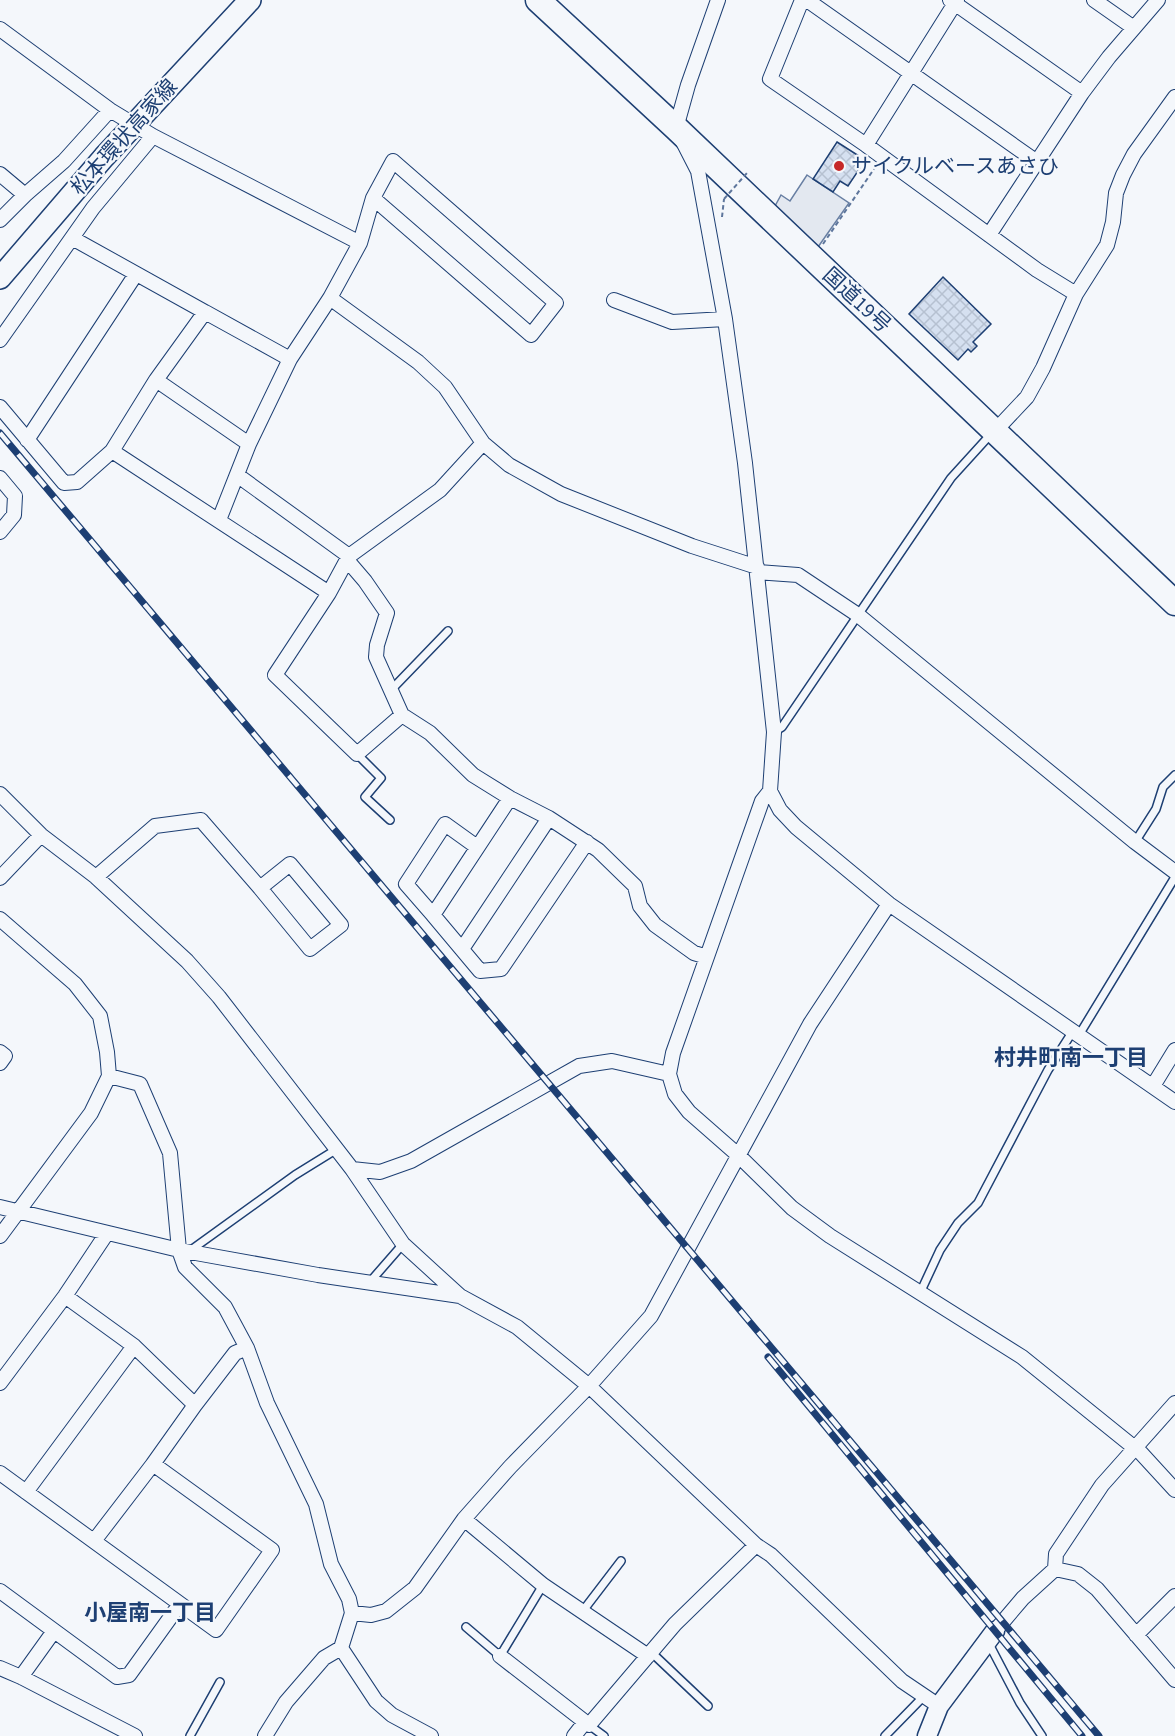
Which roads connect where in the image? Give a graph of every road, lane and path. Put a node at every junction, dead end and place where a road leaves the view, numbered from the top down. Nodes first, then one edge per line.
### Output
1 (250, 0) edge
2 (538, 0) edge
3 (718, 0) edge
4 (802, 0) edge
5 (807, 0) edge
6 (1094, 0) edge
7 (1158, 0) edge
8 (954, 1) edge
9 (1134, 28) junction
10 (0, 29) edge
11 (912, 73) junction
12 (1082, 93) junction
13 (1175, 97) edge
14 (110, 110) junction
15 (133, 125) junction
16 (676, 128) junction
17 (153, 136) junction
18 (866, 145) junction
19 (883, 157) junction
20 (1037, 162) junction
21 (747, 173) dead end
22 (0, 174) edge
23 (25, 195) junction
24 (373, 198) junction
25 (0, 220) edge
26 (721, 223) dead end
27 (989, 235) junction
28 (72, 238) junction
29 (360, 243) junction
30 (819, 250) dead end
31 (136, 274) junction
32 (0, 278) edge
33 (1076, 294) junction
34 (330, 298) junction
35 (614, 300) dead end
36 (204, 312) junction
37 (725, 319) junction
38 (0, 340) edge
39 (290, 359) junction
40 (156, 380) junction
41 (0, 407) edge
42 (995, 431) junction
43 (27, 440) junction
44 (483, 443) junction
45 (249, 444) junction
46 (112, 451) junction
47 (237, 475) junction
48 (0, 478) edge
49 (219, 519) junction
50 (0, 532) edge
51 (348, 558) junction
52 (757, 570) junction
53 (329, 593) junction
54 (1175, 603) edge
55 (858, 615) junction
56 (448, 631) dead end
57 (392, 689) junction
58 (402, 715) junction
59 (774, 732) junction
60 (357, 754) junction
61 (1175, 775) edge
62 (770, 791) junction
63 (0, 794) edge
64 (510, 798) junction
65 (549, 818) junction
66 (390, 820) dead end
67 (41, 835) junction
68 (588, 842) junction
69 (1135, 842) junction
70 (477, 848) junction
71 (1175, 872) edge
72 (96, 877) junction
73 (1175, 877) edge
74 (0, 878) edge
75 (260, 888) junction
76 (889, 904) junction
77 (433, 915) junction
78 (0, 919) edge
79 (462, 949) junction
80 (706, 957) junction
81 (1076, 1033) junction
82 (1175, 1050) edge
83 (0, 1052) edge
84 (0, 1063) edge
85 (669, 1074) junction
86 (109, 1076) junction
87 (1153, 1086) junction
88 (1175, 1102) edge
89 (337, 1149) junction
90 (738, 1155) junction
91 (352, 1168) junction
92 (0, 1207) edge
93 (19, 1211) junction
94 (107, 1233) junction
95 (0, 1236) edge
96 (403, 1244) junction
97 (184, 1251) junction
98 (369, 1283) junction
99 (920, 1293) junction
100 (65, 1296) junction
101 (460, 1296) junction
102 (135, 1346) junction
103 (247, 1348) junction
104 (0, 1383) edge
105 (589, 1386) junction
106 (1175, 1403) edge
107 (195, 1405) junction
108 (1134, 1447) junction
109 (153, 1464) junction
110 (0, 1473) edge
111 (1175, 1490) edge
112 (26, 1492) junction
113 (464, 1519) junction
114 (94, 1541) junction
115 (756, 1545) junction
116 (621, 1562) dead end
117 (1055, 1569) junction
118 (543, 1585) junction
119 (0, 1591) edge
120 (1175, 1596) edge
121 (180, 1604) junction
122 (582, 1612) junction
123 (352, 1613) junction
124 (466, 1627) dead end
125 (54, 1631) junction
126 (1137, 1635) junction
127 (991, 1636) junction
128 (340, 1648) junction
129 (649, 1654) junction
130 (501, 1656) junction
131 (0, 1668) edge
132 (21, 1677) junction
133 (1175, 1680) edge
134 (220, 1682) dead end
135 (931, 1701) junction
136 (708, 1706) dead end
137 (587, 1724) junction
138 (135, 1736) edge
139 (190, 1736) edge
140 (266, 1736) edge
141 (431, 1736) edge
142 (574, 1736) edge
143 (604, 1736) edge
144 (885, 1736) edge
145 (927, 1736) edge
146 (1042, 1736) edge

1 - 15 main road, 松本環状高家線
2 - 16 highway, 国道19号
3 - 16 street
4 - 18 street
5 - 11 street
6 - 9 street
7 - 9 street
8 - 11 street
8 - 12 street
9 - 12 street
10 - 14 street
11 - 18 street
11 - 20 street
12 - 20 street
13 - 33 street
14 - 15 street
14 - 23 street
15 - 17 street
15 - 32 main road, 松本環状高家線
16 - 37 street
16 - 42 highway, 国道19号
17 - 28 street
17 - 29 street
18 - 19 street
19 - 27 street
19 - 30 path
20 - 27 street
21 - 26 path, bridge
22 - 23 street
23 - 25 street
24 - 24 street
24 - 29 street
27 - 33 street
28 - 31 street
28 - 38 street
29 - 34 street
31 - 36 street
31 - 43 street
33 - 42 street
34 - 39 street
34 - 44 street
35 - 37 street
36 - 39 street
36 - 40 street
37 - 52 street
39 - 45 street
40 - 45 street
40 - 46 street
41 - 43 street
42 - 54 highway, 国道19号
42 - 55 lane
43 - 46 street
44 - 51 street
44 - 52 street
45 - 47 street
46 - 49 street
47 - 49 street
47 - 51 street
48 - 50 street
49 - 53 street
51 - 53 street
51 - 57 street
52 - 55 street
52 - 59 street
53 - 60 street
55 - 59 lane
55 - 69 street
56 - 57 lane
57 - 58 street
58 - 60 street
58 - 64 street
59 - 62 street
60 - 66 lane
61 - 69 lane
62 - 76 street
62 - 80 street
63 - 67 street
64 - 65 street
64 - 70 street
65 - 68 street
65 - 79 street
67 - 72 street
67 - 74 street
68 - 79 street
68 - 80 street
69 - 71 street
70 - 77 street
70 - 77 street
72 - 75 street
72 - 89 street
73 - 81 lane
75 - 75 street
76 - 81 street
76 - 90 street
77 - 79 street
78 - 86 street
80 - 85 street
81 - 87 street
81 - 99 lane
82 - 87 street
83 - 84 street
85 - 90 street
85 - 91 street
86 - 93 street
86 - 97 street
87 - 88 street
89 - 91 street
89 - 97 lane
90 - 99 street
90 - 105 street
91 - 96 street
92 - 93 street
93 - 94 street
93 - 95 street
94 - 97 street
94 - 100 street
96 - 98 lane
96 - 101 street
97 - 98 street
97 - 103 street
98 - 101 street
99 - 108 street
100 - 102 street
100 - 104 street
101 - 105 street
102 - 107 street
102 - 112 street
103 - 107 street
103 - 123 street
105 - 113 street
105 - 115 street
106 - 108 street
107 - 109 street
108 - 111 street
108 - 117 street
109 - 114 street
109 - 121 street
110 - 112 street
112 - 114 street
113 - 118 street
113 - 123 street
114 - 121 street
115 - 129 street
115 - 135 street
116 - 122 lane
117 - 126 street
117 - 127 street
118 - 122 street
118 - 130 lane
119 - 125 street
120 - 126 street
121 - 125 street
122 - 129 street
123 - 128 street
124 - 130 lane
125 - 132 street
126 - 133 street
127 - 135 street
127 - 146 lane
128 - 140 street
128 - 141 street
129 - 136 lane
129 - 137 street
130 - 137 street
131 - 132 street
132 - 138 street
134 - 139 lane
135 - 144 lane
135 - 145 street
137 - 142 street
137 - 143 lane

